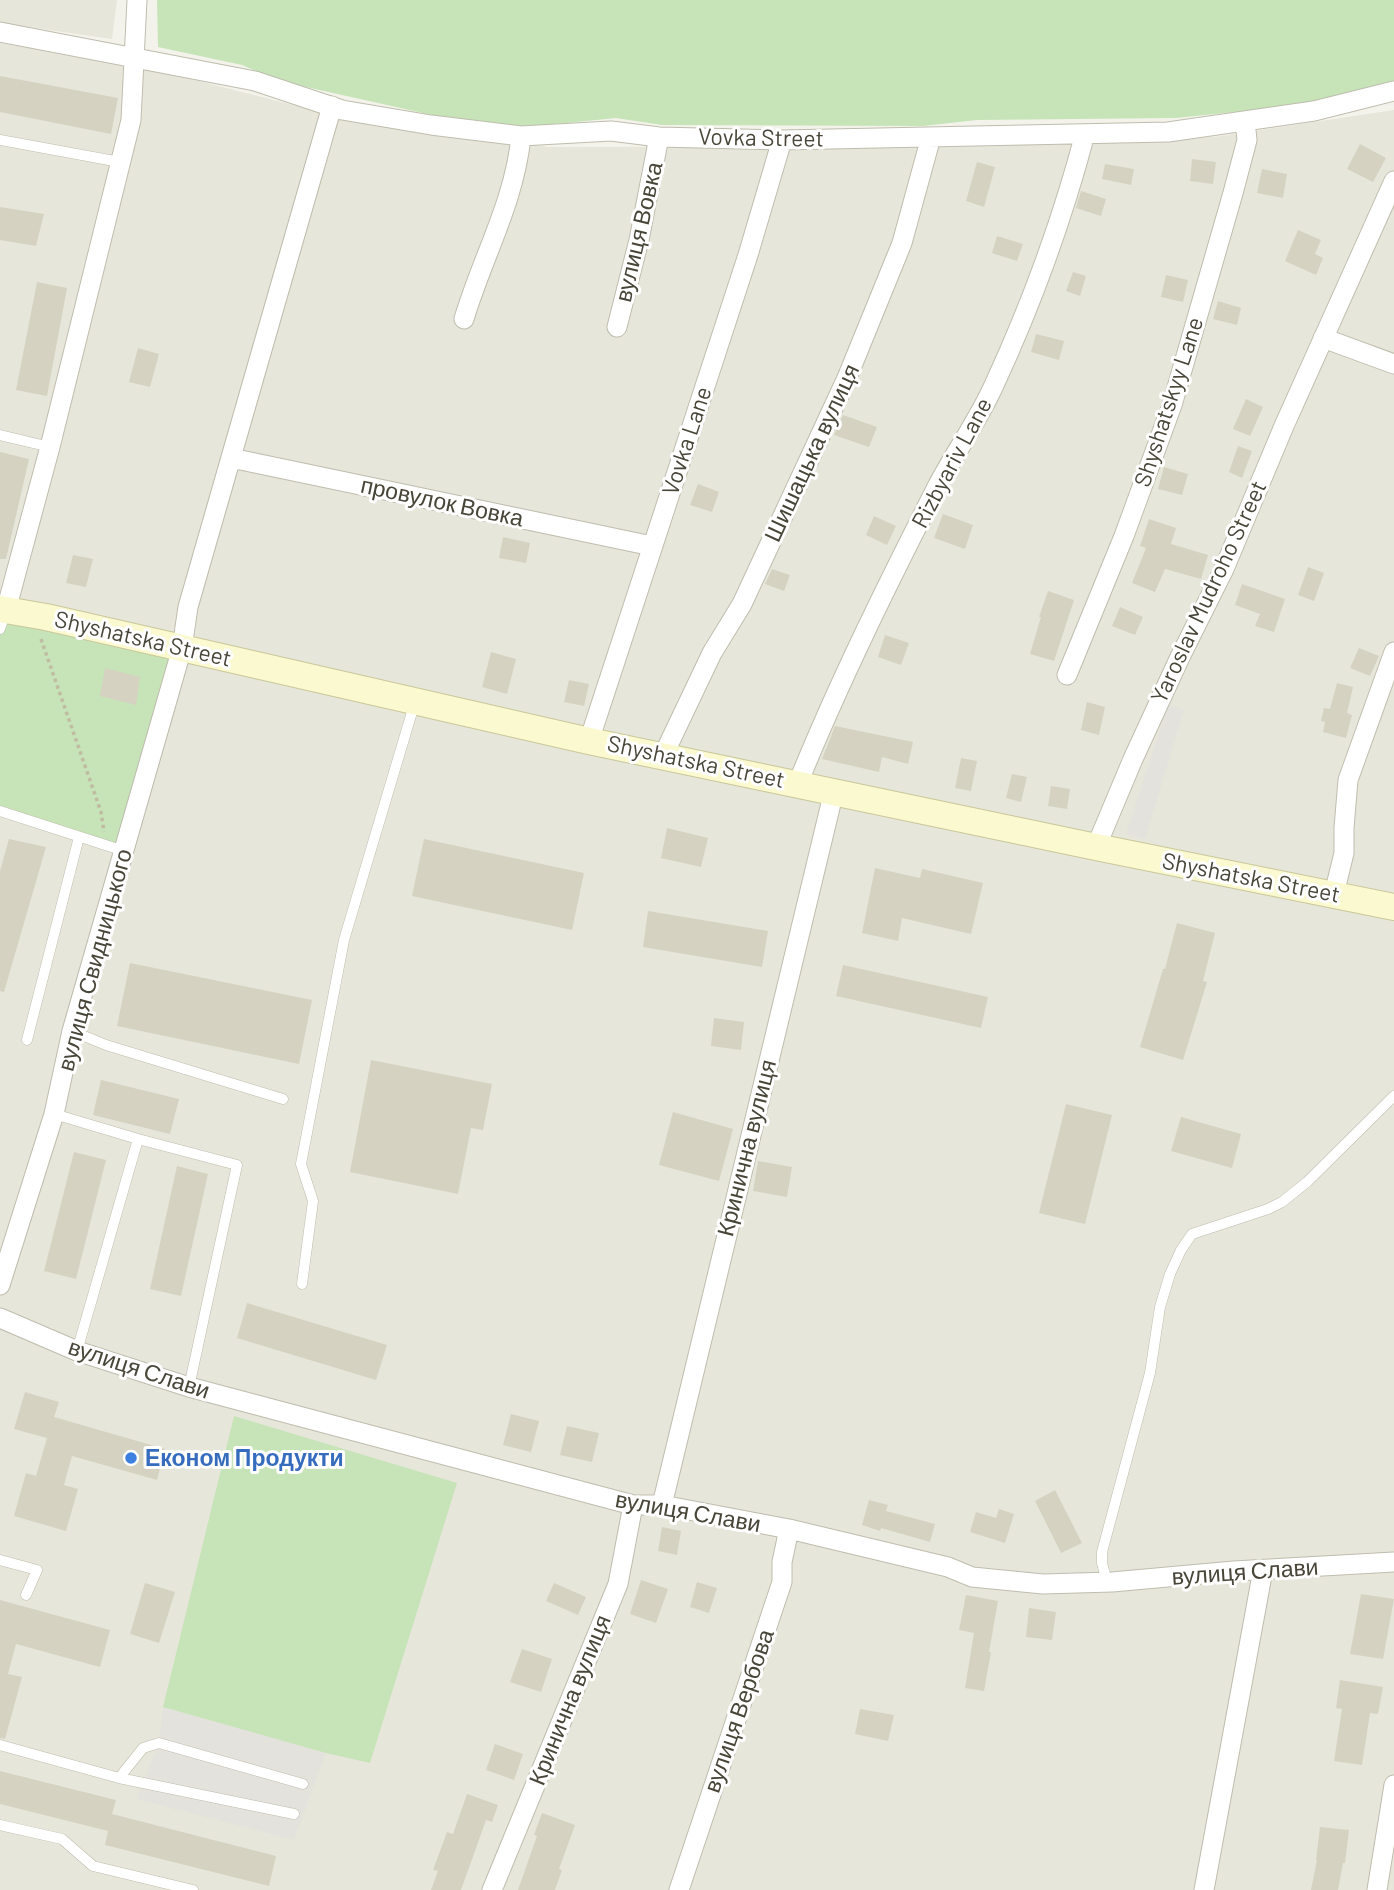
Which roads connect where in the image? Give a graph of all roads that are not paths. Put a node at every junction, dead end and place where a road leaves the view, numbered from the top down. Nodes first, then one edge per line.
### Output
1 (137, 0) edge
2 (0, 32) edge
3 (134, 57) junction
4 (1394, 91) edge
5 (332, 106) junction
6 (1245, 121) junction
7 (1085, 134) junction
8 (521, 136) junction
9 (659, 137) junction
10 (930, 137) junction
11 (0, 140) edge
12 (782, 140) junction
13 (120, 162) junction
14 (1394, 181) edge
15 (464, 320) dead end
16 (617, 327) dead end
17 (1324, 338) junction
18 (1394, 364) edge
19 (0, 435) edge
20 (50, 447) junction
21 (231, 458) junction
22 (652, 546) junction
23 (2, 616) edge
24 (184, 641) junction
25 (1394, 652) edge
26 (1068, 676) dead end
27 (415, 702) junction
28 (589, 741) junction
29 (663, 756) junction
30 (798, 783) junction
31 (834, 791) junction
32 (0, 811) edge
33 (79, 837) junction
34 (1096, 847) junction
35 (124, 851) junction
36 (1334, 894) junction
37 (1394, 907) edge
38 (72, 1031) junction
39 (27, 1040) dead end
40 (1394, 1096) edge
41 (283, 1099) dead end
42 (54, 1114) junction
43 (138, 1139) junction
44 (302, 1284) dead end
45 (0, 1285) edge
46 (0, 1318) edge
47 (77, 1351) junction
48 (189, 1387) junction
49 (633, 1505) junction
50 (662, 1505) junction
51 (789, 1529) junction
52 (0, 1560) edge
53 (1394, 1562) edge
54 (1263, 1570) junction
55 (1107, 1582) junction
56 (26, 1595) dead end
57 (0, 1745) edge
58 (119, 1778) junction
59 (303, 1784) dead end
60 (1394, 1785) edge
61 (293, 1814) dead end
62 (0, 1825) edge
63 (193, 1890) edge
64 (492, 1890) edge
65 (678, 1890) edge
66 (1204, 1890) edge
67 (1377, 1890) edge

1 - 3 street
2 - 3 street
3 - 5 street, Vovka Street
3 - 13 street
4 - 6 street, Vovka Street
5 - 8 street, Vovka Street
5 - 21 street, вулиця Свидницького
6 - 7 street, Vovka Street
6 - 26 street, Shyshatskyy Lane
7 - 10 street, Vovka Street
7 - 30 street, Rizbyariv Lane
8 - 9 street, Vovka Street
8 - 15 street
9 - 12 street, Vovka Street
9 - 16 street, вулиця Вовка
10 - 12 street, Vovka Street
10 - 29 street, Шишацька вулиця
11 - 13 lane
12 - 22 street, Vovka Lane
13 - 20 street
14 - 17 street, Yaroslav Mudroho Street
17 - 18 street
17 - 34 street, Yaroslav Mudroho Street
19 - 20 lane
20 - 23 street
21 - 22 street, провулок Вовка
21 - 24 street, вулиця Свидницького
22 - 28 street, Vovka Lane
23 - 24 street, Shyshatska Street
24 - 27 street, Shyshatska Street
24 - 35 street, вулиця Свидницького
25 - 36 street
27 - 28 street, Shyshatska Street
27 - 44 lane
28 - 29 street, Shyshatska Street
29 - 30 street, Shyshatska Street
30 - 31 street, Shyshatska Street
31 - 34 street, Shyshatska Street
31 - 50 street, Кринична вулиця
32 - 33 lane
33 - 35 lane
33 - 39 lane
34 - 36 street, Shyshatska Street
35 - 38 street, вулиця Свидницького
36 - 37 street, Shyshatska Street
38 - 41 lane
38 - 42 street, вулиця Свидницького
40 - 55 lane
42 - 43 lane
42 - 45 street, вулиця Свидницького
43 - 47 lane
43 - 48 lane
46 - 47 street, вулиця Слави
47 - 48 street, вулиця Слави
48 - 49 street, вулиця Слави
49 - 50 street, вулиця Слави
49 - 64 street, Кринична вулиця
50 - 51 street, вулиця Слави
51 - 55 street, вулиця Слави
51 - 65 street, вулиця Вербова
52 - 56 lane
53 - 54 street, вулиця Слави
54 - 55 street, вулиця Слави
54 - 66 street
57 - 58 lane
58 - 59 lane
58 - 61 lane
60 - 67 street
62 - 63 lane

